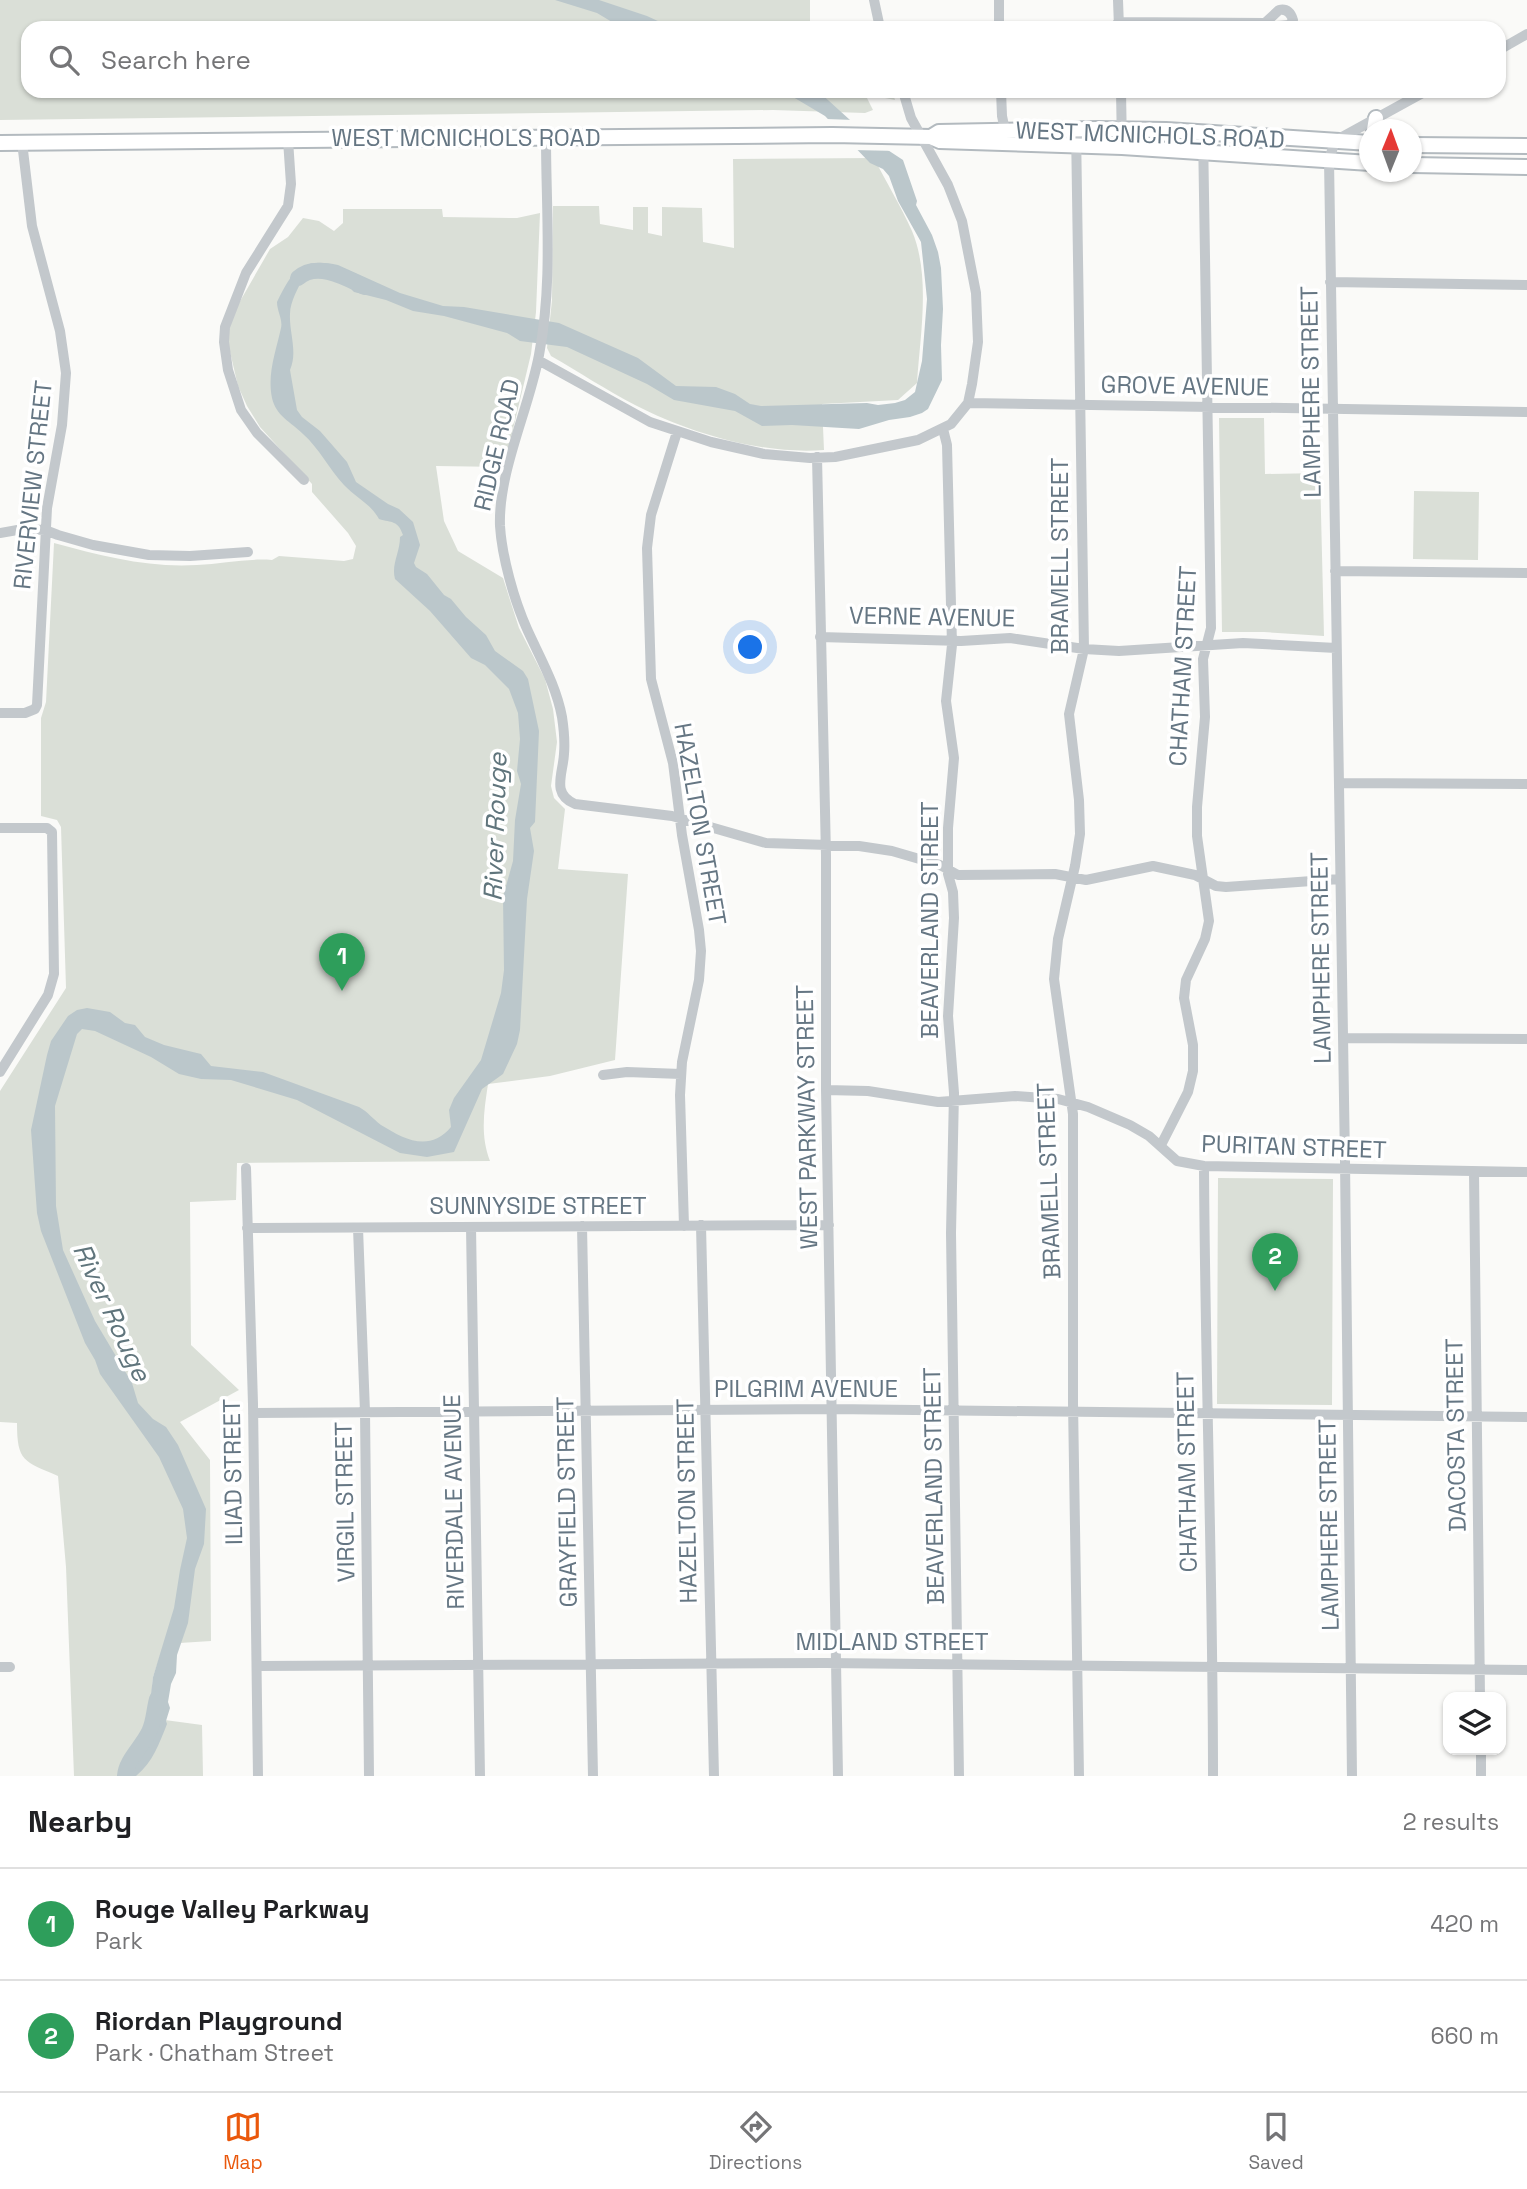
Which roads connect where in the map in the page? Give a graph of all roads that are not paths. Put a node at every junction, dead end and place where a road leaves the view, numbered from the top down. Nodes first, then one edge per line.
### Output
1 (874, 0) edge
2 (999, 0) edge
3 (1118, 0) edge
4 (878, 21) edge
5 (999, 21) edge
6 (1118, 21) edge
7 (1527, 34) edge
8 (1506, 46) edge
9 (905, 98) edge
10 (1001, 98) edge
11 (1121, 98) edge
12 (1415, 98) edge
13 (1383, 119) edge
14 (1076, 129) junction
15 (1122, 129) junction
16 (1359, 131) edge
17 (1203, 133) junction
18 (1006, 136) junction
19 (921, 137) junction
20 (546, 138) junction
21 (288, 140) junction
22 (1335, 141) junction
23 (0, 142) edge
24 (22, 142) junction
25 (1359, 143) edge
26 (1422, 145) edge
27 (1076, 146) junction
28 (1527, 146) edge
29 (1122, 147) junction
30 (1203, 151) junction
31 (1329, 160) junction
32 (1359, 162) edge
33 (1422, 165) edge
34 (1527, 167) edge
35 (1330, 282) junction
36 (1527, 285) edge
37 (539, 356) junction
38 (968, 403) junction
39 (1081, 405) junction
40 (1206, 407) junction
41 (1332, 409) junction
42 (1527, 412) edge
43 (943, 429) junction
44 (677, 432) junction
45 (817, 457) junction
46 (304, 480) dead end
47 (45, 530) junction
48 (0, 533) edge
49 (248, 552) dead end
50 (1335, 571) junction
51 (1527, 573) edge
52 (820, 637) junction
53 (951, 640) junction
54 (1208, 645) junction
55 (1336, 648) junction
56 (1084, 649) junction
57 (0, 713) edge
58 (1339, 783) junction
59 (1527, 784) edge
60 (680, 818) junction
61 (0, 828) edge
62 (826, 845) junction
63 (948, 870) junction
64 (1073, 877) junction
65 (1340, 879) junction
66 (1204, 880) junction
67 (1343, 1038) junction
68 (1527, 1040) edge
69 (0, 1072) edge
70 (681, 1074) junction
71 (603, 1075) dead end
72 (826, 1090) junction
73 (953, 1102) junction
74 (1072, 1102) junction
75 (1161, 1145) junction
76 (1204, 1167) junction
77 (246, 1168) dead end
78 (1345, 1170) junction
79 (1474, 1172) junction
80 (1527, 1172) edge
81 (829, 1225) junction
82 (582, 1226) junction
83 (684, 1226) junction
84 (701, 1226) junction
85 (471, 1227) junction
86 (247, 1228) junction
87 (358, 1228) junction
88 (832, 1409) junction
89 (954, 1409) junction
90 (587, 1410) junction
91 (705, 1410) junction
92 (473, 1411) junction
93 (1074, 1411) junction
94 (365, 1412) junction
95 (253, 1413) junction
96 (1206, 1413) junction
97 (1348, 1415) junction
98 (1478, 1416) junction
99 (1527, 1417) edge
100 (711, 1663) junction
101 (837, 1663) junction
102 (477, 1664) junction
103 (592, 1664) junction
104 (958, 1664) junction
105 (368, 1665) junction
106 (1077, 1665) junction
107 (258, 1666) junction
108 (1213, 1667) junction
109 (1352, 1668) junction
110 (1480, 1670) junction
111 (1527, 1670) edge
112 (1480, 1692) edge
113 (1481, 1755) edge
114 (258, 1776) edge
115 (369, 1776) edge
116 (480, 1776) edge
117 (593, 1776) edge
118 (714, 1776) edge
119 (838, 1776) edge
120 (959, 1776) edge
121 (1079, 1776) edge
122 (1213, 1776) edge
123 (1352, 1776) edge
124 (1481, 1776) edge

1 - 4 street
2 - 5 street
3 - 6 street
7 - 8 street
9 - 19 street
10 - 18 street
11 - 15 street
12 - 13 street
14 - 15 main road, WEST MCNICHOLS ROAD
14 - 18 main road, WEST MCNICHOLS ROAD
14 - 27 street, BRAMELL STREET
15 - 17 main road, WEST MCNICHOLS ROAD
15 - 29 street
16 - 22 street
17 - 22 main road, WEST MCNICHOLS ROAD
17 - 30 street, CHATHAM STREET
18 - 19 main road, WEST MCNICHOLS ROAD
18 - 27 main road, WEST MCNICHOLS ROAD
19 - 20 main road, WEST MCNICHOLS ROAD
19 - 38 street
20 - 21 main road, WEST MCNICHOLS ROAD
20 - 37 street, RIDGE ROAD
21 - 24 main road, WEST MCNICHOLS ROAD
21 - 46 street
22 - 25 main road, WEST MCNICHOLS ROAD
22 - 31 street, LAMPHERE STREET
23 - 24 main road, WEST MCNICHOLS ROAD
24 - 47 street, RIVERVIEW STREET
26 - 28 main road
27 - 29 main road, WEST MCNICHOLS ROAD
27 - 39 street, BRAMELL STREET
29 - 30 main road, WEST MCNICHOLS ROAD
30 - 31 main road, WEST MCNICHOLS ROAD
30 - 40 street, CHATHAM STREET
31 - 32 main road, WEST MCNICHOLS ROAD
31 - 35 street, LAMPHERE STREET
33 - 34 main road
35 - 36 street
35 - 41 street, LAMPHERE STREET
37 - 44 street
37 - 60 street, RIDGE ROAD
38 - 39 street, GROVE AVENUE
38 - 43 street
39 - 40 street, GROVE AVENUE
39 - 56 street, BRAMELL STREET
40 - 41 street, GROVE AVENUE
40 - 54 street, CHATHAM STREET
41 - 42 street, GROVE AVENUE
41 - 50 street, LAMPHERE STREET
43 - 45 street
43 - 53 street, BEAVERLAND STREET
44 - 45 street
44 - 60 street, HAZELTON STREET
45 - 52 street, WEST PARKWAY STREET
47 - 48 street
47 - 49 street
47 - 57 street, RIVERVIEW STREET
50 - 51 street
50 - 55 street, LAMPHERE STREET
52 - 53 street, VERNE AVENUE
52 - 62 street, WEST PARKWAY STREET
53 - 56 street, VERNE AVENUE
53 - 63 street, BEAVERLAND STREET
54 - 55 street, VERNE AVENUE
54 - 56 street, VERNE AVENUE
54 - 66 street, CHATHAM STREET
55 - 58 street, LAMPHERE STREET
56 - 64 street, BRAMELL STREET
58 - 59 street
58 - 65 street, LAMPHERE STREET
60 - 62 street
60 - 70 street, HAZELTON STREET
61 - 69 street
62 - 63 street
62 - 72 street, WEST PARKWAY STREET
63 - 64 street
63 - 73 street, BEAVERLAND STREET
64 - 66 street
64 - 74 street, BRAMELL STREET
65 - 66 street
65 - 67 street, LAMPHERE STREET
66 - 75 street, CHATHAM STREET
67 - 68 street
67 - 78 street, LAMPHERE STREET
70 - 71 street
70 - 83 street, HAZELTON STREET
72 - 73 street, PURITAN STREET
72 - 81 street, WEST PARKWAY STREET
73 - 74 street, PURITAN STREET
73 - 89 street, BEAVERLAND STREET
74 - 75 street, PURITAN STREET
74 - 93 street, BRAMELL STREET
75 - 76 street, PURITAN STREET
76 - 78 street, PURITAN STREET
76 - 96 street, CHATHAM STREET
77 - 86 street, ILIAD STREET
78 - 79 street, PURITAN STREET
78 - 97 street, LAMPHERE STREET
79 - 80 street, PURITAN STREET
79 - 98 street, DACOSTA STREET
81 - 84 street, SUNNYSIDE STREET
81 - 88 street, WEST PARKWAY STREET
82 - 83 street, SUNNYSIDE STREET
82 - 85 street, SUNNYSIDE STREET
82 - 90 street, GRAYFIELD STREET
83 - 84 street, SUNNYSIDE STREET
84 - 91 street, HAZELTON STREET
85 - 87 street, SUNNYSIDE STREET
85 - 92 street, RIVERDALE AVENUE
86 - 87 street, SUNNYSIDE STREET
86 - 95 street, ILIAD STREET
87 - 94 street, VIRGIL STREET
88 - 89 street, PILGRIM AVENUE
88 - 91 street, PILGRIM AVENUE
88 - 101 street, WEST PARKWAY STREET
89 - 93 street, PILGRIM AVENUE
89 - 104 street, BEAVERLAND STREET
90 - 91 street, PILGRIM AVENUE
90 - 92 street, PILGRIM AVENUE
90 - 103 street, GRAYFIELD STREET
91 - 100 street, HAZELTON STREET
92 - 94 street, PILGRIM AVENUE
92 - 102 street, RIVERDALE AVENUE
93 - 96 street, PILGRIM AVENUE
93 - 106 street, BRAMELL STREET
94 - 95 street, PILGRIM AVENUE
94 - 105 street, VIRGIL STREET
95 - 107 street, ILIAD STREET
96 - 97 street, PILGRIM AVENUE
96 - 108 street, CHATHAM STREET
97 - 98 street, PILGRIM AVENUE
97 - 109 street, LAMPHERE STREET
98 - 99 street, PILGRIM AVENUE
98 - 110 street, DACOSTA STREET
100 - 101 street, MIDLAND STREET
100 - 103 street, MIDLAND STREET
100 - 118 street, HAZELTON STREET
101 - 104 street, MIDLAND STREET
101 - 119 street, WEST PARKWAY STREET
102 - 103 street, MIDLAND STREET
102 - 105 street, MIDLAND STREET
102 - 116 street, RIVERDALE AVENUE
103 - 117 street, GRAYFIELD STREET
104 - 106 street, MIDLAND STREET
104 - 120 street, BEAVERLAND STREET
105 - 107 street, MIDLAND STREET
105 - 115 street, VIRGIL STREET
106 - 108 street, MIDLAND STREET
106 - 121 street, BRAMELL STREET
107 - 114 street, ILIAD STREET
108 - 109 street, MIDLAND STREET
108 - 122 street, CHATHAM STREET
109 - 110 street, MIDLAND STREET
109 - 123 street, LAMPHERE STREET
110 - 111 street, MIDLAND STREET
110 - 112 street, DACOSTA STREET
113 - 124 street

